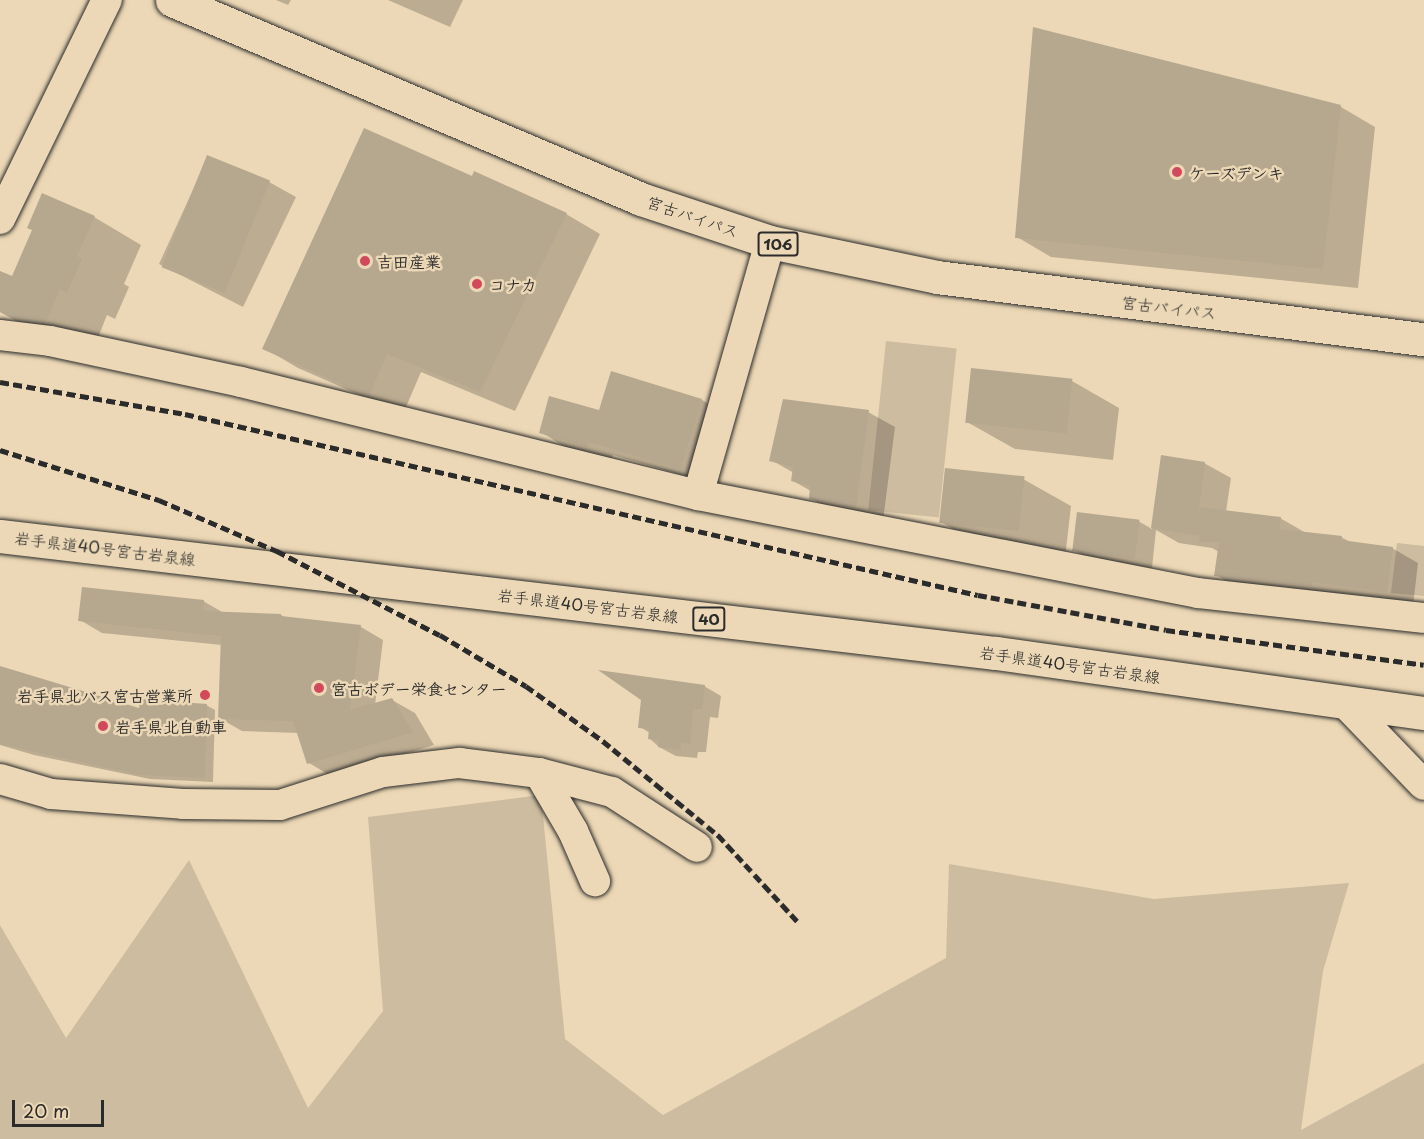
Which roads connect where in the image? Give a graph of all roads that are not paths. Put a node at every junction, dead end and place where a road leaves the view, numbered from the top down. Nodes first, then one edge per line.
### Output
1 (107, 0) edge
2 (172, 0) edge
3 (0, 219) edge
4 (770, 242) junction
5 (0, 335) edge
6 (1424, 339) edge
7 (698, 495) junction
8 (0, 536) edge
9 (1424, 618) edge
10 (1344, 702) junction
11 (1420, 713) edge
12 (539, 773) junction
13 (0, 779) edge
14 (1424, 785) edge
15 (697, 847) dead end
16 (595, 881) dead end

1 - 3 street
2 - 4 main road, 宮古バイパス / 106
4 - 6 main road, 宮古バイパス / 106
4 - 7 street
5 - 7 street
7 - 9 street
8 - 10 main road, 岩手県道40号宮古岩泉線 / 40
10 - 11 main road, 岩手県道40号宮古岩泉線 / 40
10 - 14 street
12 - 13 street
12 - 15 street
12 - 16 street

